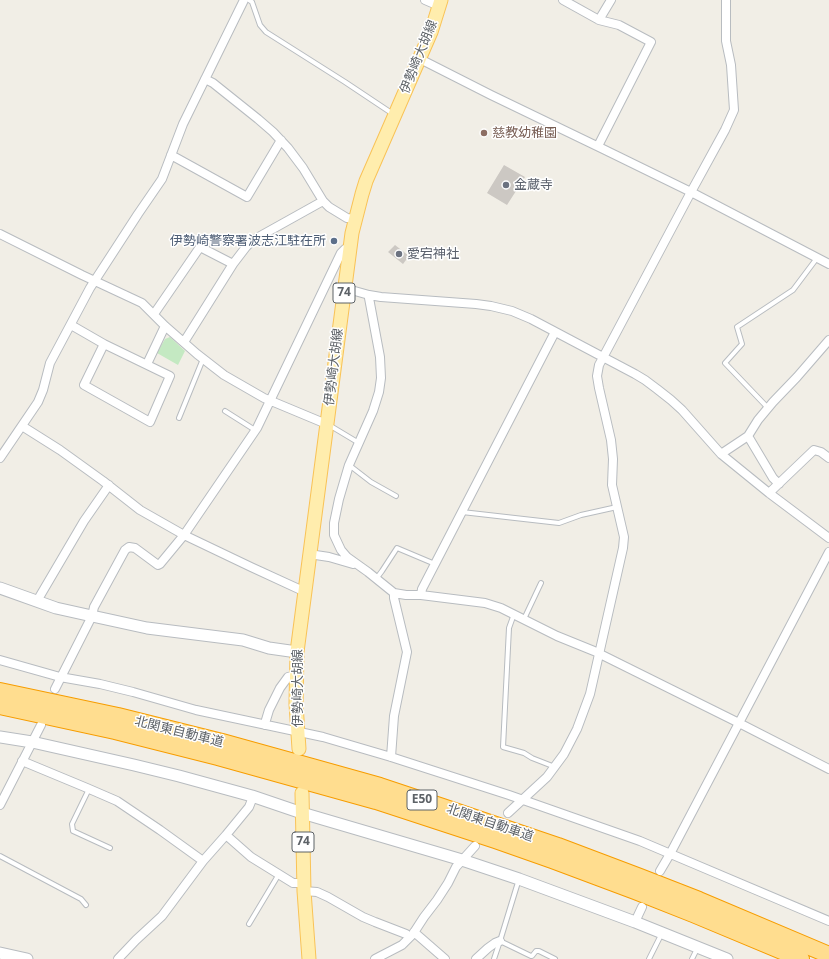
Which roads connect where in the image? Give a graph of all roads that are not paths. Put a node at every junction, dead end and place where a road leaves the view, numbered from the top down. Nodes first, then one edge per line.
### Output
1 (244, 0) edge
2 (249, 0) edge
3 (425, 0) edge
4 (563, 0) edge
5 (611, 0) edge
6 (726, 0) edge
7 (440, 3) edge
8 (599, 20) junction
9 (420, 59) junction
10 (205, 79) junction
11 (395, 116) junction
12 (280, 140) junction
13 (598, 146) junction
14 (172, 154) junction
15 (691, 192) junction
16 (323, 201) junction
17 (355, 219) junction
18 (0, 234) edge
19 (349, 247) junction
20 (817, 258) junction
21 (233, 264) junction
22 (829, 264) edge
23 (95, 281) junction
24 (344, 288) junction
25 (369, 295) junction
26 (154, 314) junction
27 (71, 325) junction
28 (165, 326) junction
29 (555, 332) junction
30 (184, 342) junction
31 (104, 344) junction
32 (828, 345) edge
33 (603, 357) junction
34 (203, 359) junction
35 (147, 364) junction
36 (270, 401) junction
37 (768, 408) junction
38 (225, 411) dead end
39 (179, 418) dead end
40 (327, 424) junction
41 (22, 426) junction
42 (256, 431) junction
43 (748, 436) junction
44 (359, 444) junction
45 (721, 454) junction
46 (0, 458) edge
47 (829, 458) edge
48 (349, 465) junction
49 (779, 484) junction
50 (109, 485) junction
51 (769, 493) junction
52 (396, 496) dead end
53 (618, 507) junction
54 (462, 512) junction
55 (184, 535) junction
56 (829, 538) edge
57 (829, 552) edge
58 (309, 554) junction
59 (435, 564) junction
60 (357, 565) junction
61 (376, 579) junction
62 (541, 583) dead end
63 (0, 588) edge
64 (305, 590) junction
65 (394, 593) junction
66 (420, 595) junction
67 (37, 601) junction
68 (514, 614) junction
69 (92, 616) junction
70 (524, 620) junction
71 (297, 652) junction
72 (599, 654) junction
73 (0, 660) edge
74 (296, 675) junction
75 (60, 677) junction
76 (55, 689) dead end
77 (0, 691) edge
78 (0, 706) edge
79 (739, 723) junction
80 (41, 725) dead end
81 (265, 725) junction
82 (297, 731) junction
83 (0, 737) edge
84 (32, 742) junction
85 (299, 749) dead end
86 (391, 757) junction
87 (22, 762) junction
88 (555, 767) junction
89 (829, 769) edge
90 (90, 789) junction
91 (302, 793) dead end
92 (252, 796) junction
93 (522, 799) junction
94 (0, 805) edge
95 (302, 813) junction
96 (508, 813) dead end
97 (226, 835) junction
98 (475, 846) dead end
99 (110, 848) dead end
100 (670, 854) junction
101 (0, 856) edge
102 (462, 860) junction
103 (203, 861) junction
104 (660, 871) dead end
105 (279, 874) junction
106 (519, 879) junction
107 (304, 887) junction
108 (86, 905) dead end
109 (642, 907) dead end
110 (829, 921) edge
111 (635, 922) junction
112 (249, 924) dead end
113 (662, 933) junction
114 (412, 935) junction
115 (500, 941) junction
116 (698, 947) junction
117 (0, 953) edge
118 (829, 955) edge
119 (27, 959) edge
120 (118, 959) edge
121 (309, 959) edge
122 (375, 959) edge
123 (445, 959) edge
124 (476, 959) edge
125 (494, 959) edge
126 (555, 959) edge
127 (648, 959) edge
128 (692, 959) edge
129 (727, 959) edge
130 (801, 959) edge

1 - 10 street
2 - 11 lane
3 - 7 street
4 - 8 street
5 - 8 street
6 - 15 street
7 - 9 main road, 伊勢崎大胡線 / 74
8 - 13 street
9 - 11 main road, 伊勢崎大胡線 / 74
9 - 13 street
10 - 12 street
10 - 14 street
11 - 17 main road, 伊勢崎大胡線 / 74
12 - 14 street
12 - 16 street
13 - 15 street
14 - 23 street
15 - 20 street
15 - 33 street
16 - 17 street
16 - 21 street
17 - 19 main road, 伊勢崎大胡線 / 74
18 - 23 street
19 - 24 main road, 伊勢崎大胡線 / 74
19 - 36 street
20 - 22 street
20 - 37 lane
21 - 26 street
21 - 30 street
23 - 26 street
23 - 27 street
24 - 25 street
24 - 40 main road, 伊勢崎大胡線 / 74
25 - 29 street
25 - 44 street
26 - 28 street
27 - 31 street
27 - 41 street
28 - 30 street
28 - 35 street
29 - 33 street
29 - 54 street
30 - 34 street
31 - 35 street
31 - 35 street
32 - 37 street
33 - 45 street
33 - 53 street
34 - 36 street
34 - 39 lane
36 - 40 street
36 - 42 street
37 - 43 street
38 - 42 lane
40 - 44 lane
40 - 58 main road, 伊勢崎大胡線 / 74
41 - 46 street
41 - 50 street
42 - 55 street
43 - 45 street
43 - 49 street
44 - 48 street
45 - 51 street
47 - 49 street
48 - 52 lane
48 - 60 street
49 - 51 street
50 - 55 street
50 - 67 street
51 - 56 street
53 - 54 lane
53 - 72 street
54 - 59 street
55 - 64 street
55 - 69 street
57 - 79 street
58 - 60 street
58 - 64 main road, 伊勢崎大胡線 / 74
59 - 61 lane
59 - 66 street
60 - 61 street
61 - 65 street
62 - 70 lane
63 - 67 street
64 - 71 main road, 伊勢崎大胡線 / 74
65 - 66 street
65 - 86 street
66 - 68 street
67 - 69 street
68 - 70 street
68 - 88 lane
69 - 71 street
69 - 75 street
70 - 72 street
71 - 74 main road, 伊勢崎大胡線 / 74
72 - 79 street
72 - 88 street
73 - 75 street
74 - 81 street
74 - 82 main road, 伊勢崎大胡線 / 74
75 - 76 street
75 - 81 street
77 - 118 highway, 北関東自動車道 / E50
78 - 130 highway, 北関東自動車道 / E50
79 - 89 street
79 - 100 street
80 - 84 street
81 - 82 street
82 - 85 main road, 伊勢崎大胡線 / 74
82 - 86 street
83 - 84 street
84 - 87 street
84 - 92 street
86 - 93 street
87 - 90 street
87 - 94 street
88 - 93 street
90 - 99 lane
90 - 103 street
91 - 95 main road, 74
92 - 95 street
92 - 97 street
93 - 96 street
93 - 100 street
95 - 102 street
95 - 107 main road, 74
97 - 103 street
97 - 105 street
98 - 102 street
100 - 104 street
100 - 110 street
101 - 108 lane
102 - 106 street
102 - 114 street
103 - 120 street
105 - 107 street
105 - 112 lane
106 - 111 street
106 - 115 lane
107 - 114 street
107 - 121 main road, 74
109 - 111 street
111 - 113 street
113 - 116 street
113 - 127 lane
114 - 122 street
114 - 123 street
115 - 124 street
115 - 125 lane
115 - 126 lane
116 - 128 lane
116 - 129 street
117 - 119 street

